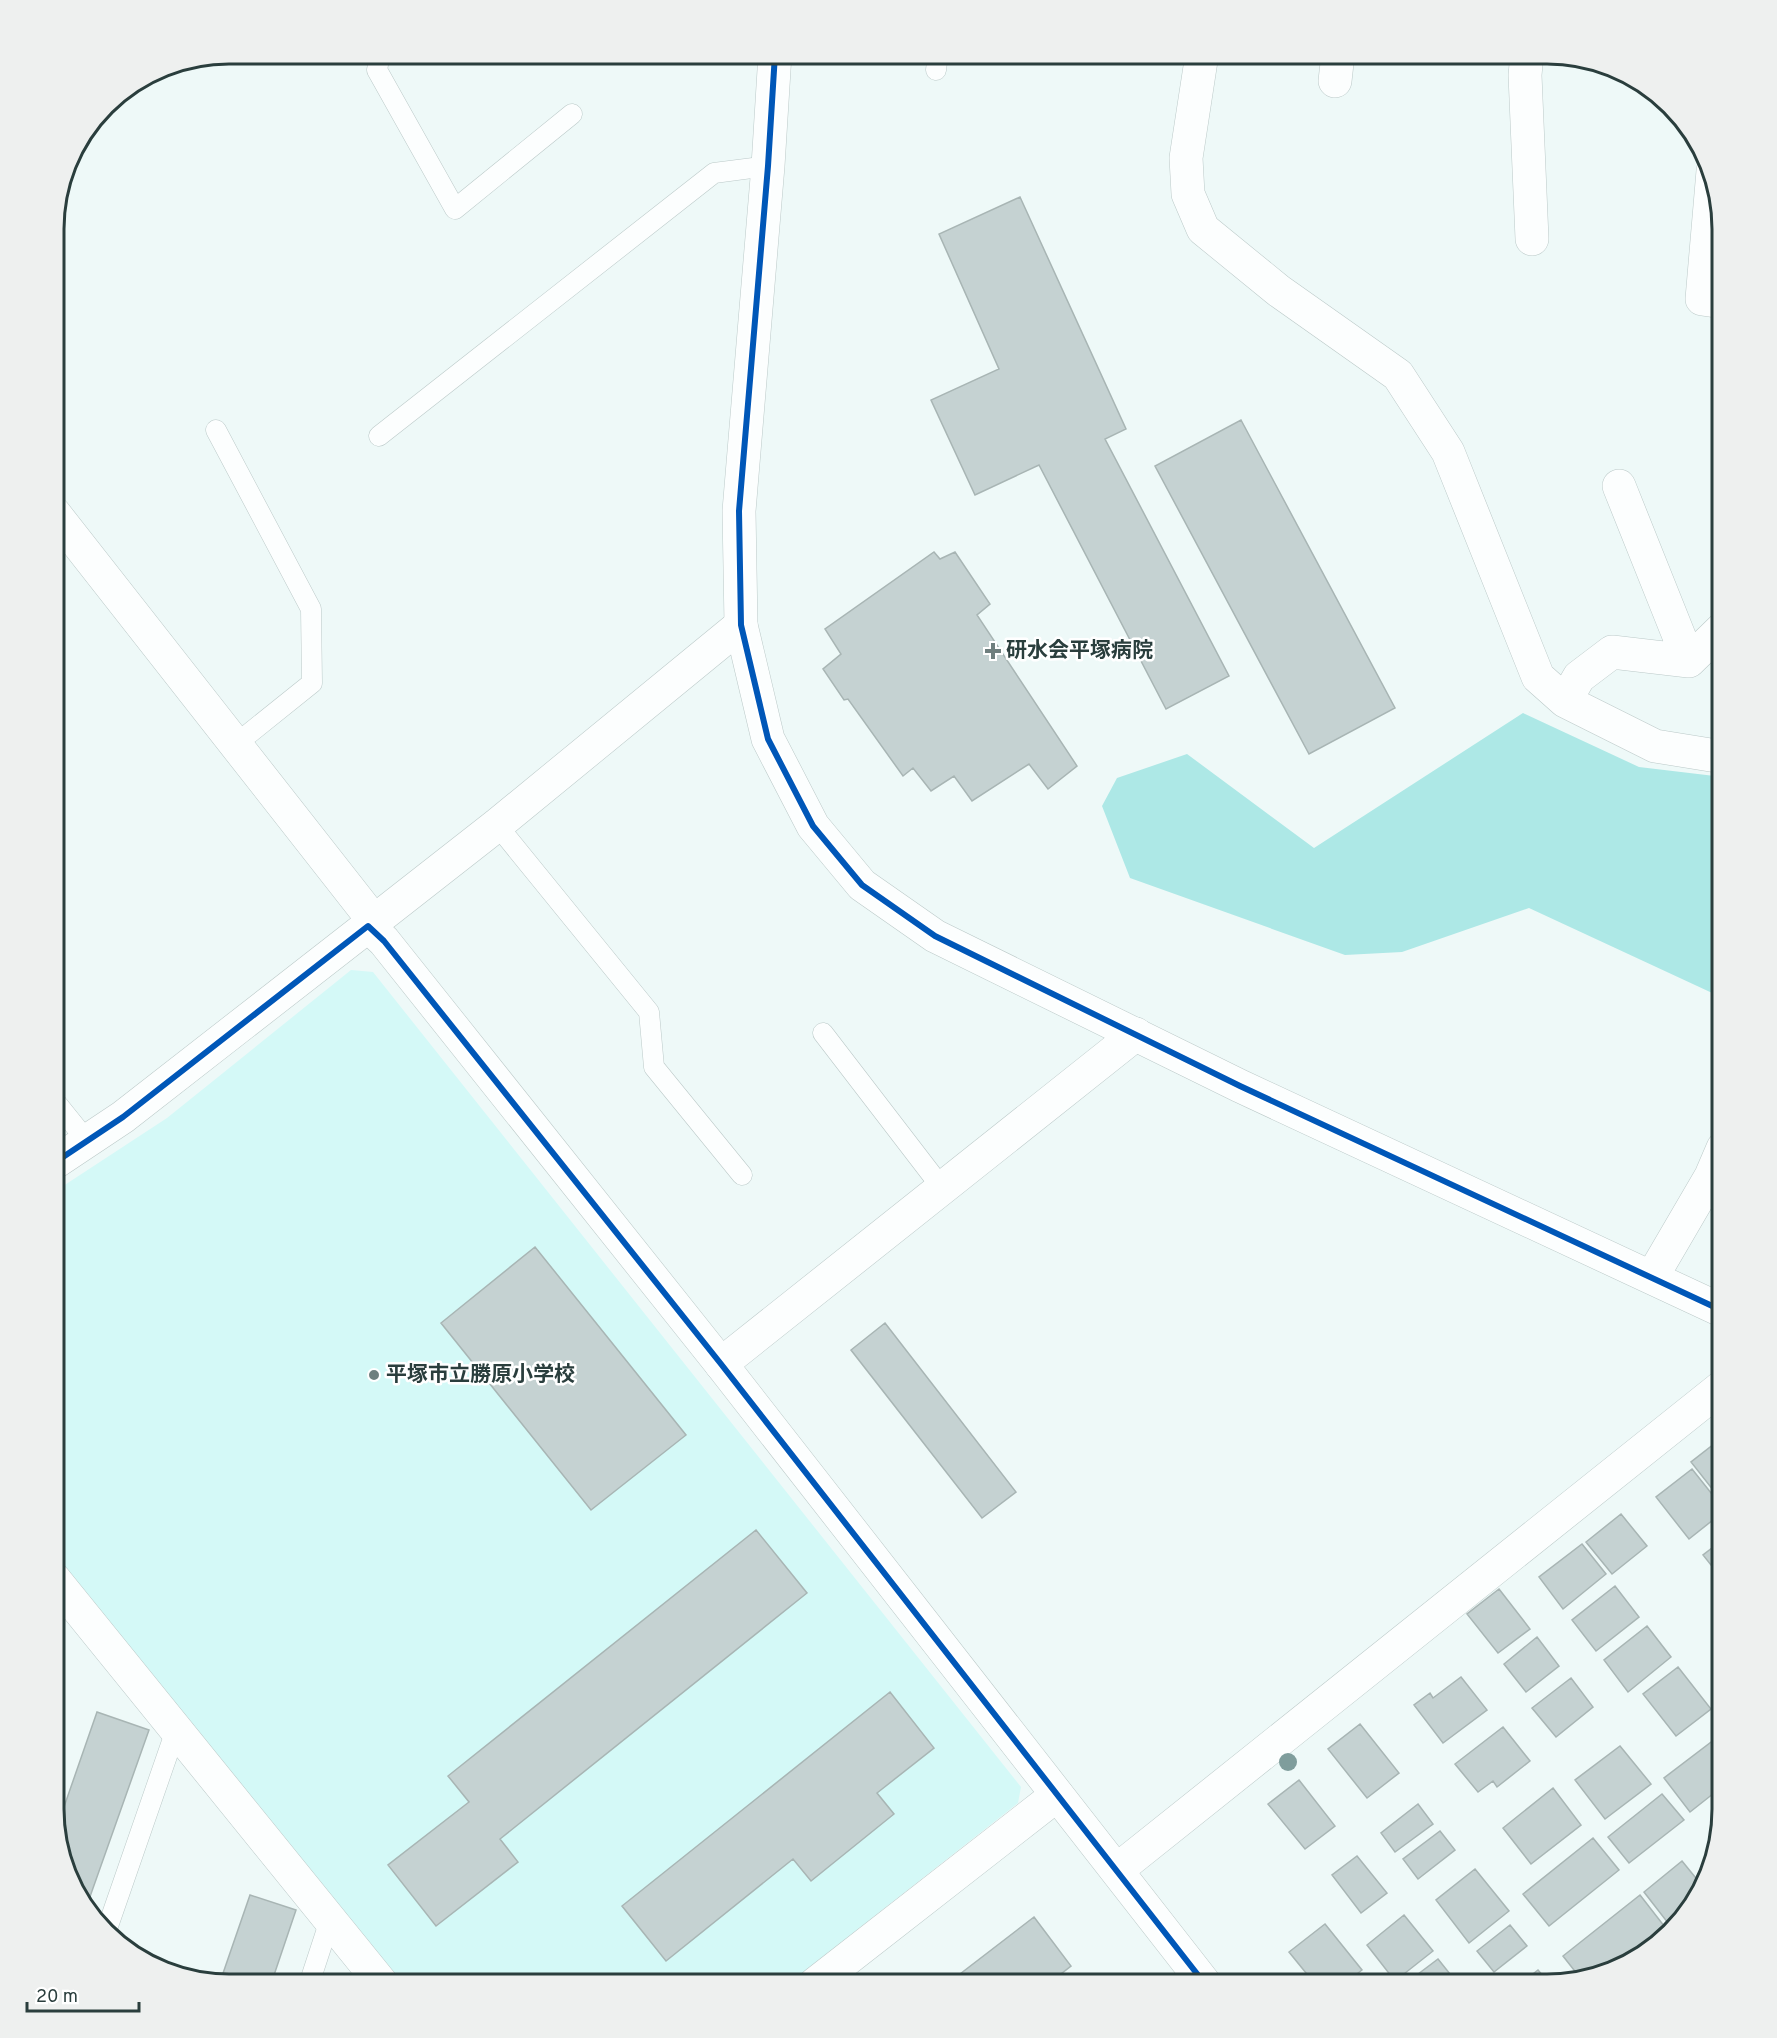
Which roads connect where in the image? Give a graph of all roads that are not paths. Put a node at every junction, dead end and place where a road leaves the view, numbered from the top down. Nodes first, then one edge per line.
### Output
1 (378, 65) edge
2 (774, 65) edge
3 (1200, 65) edge
4 (1526, 65) edge
5 (572, 114) dead end
6 (768, 166) junction
7 (1710, 204) edge
8 (1532, 239) dead end
9 (1713, 301) edge
10 (216, 430) dead end
11 (379, 436) dead end
12 (1619, 486) dead end
13 (65, 527) edge
14 (741, 625) junction
15 (1713, 638) edge
16 (1689, 661) junction
17 (1565, 701) junction
18 (236, 744) junction
19 (1713, 755) edge
20 (498, 825) junction
21 (371, 923) junction
22 (823, 1033) dead end
23 (1136, 1034) junction
24 (64, 1113) edge
25 (87, 1141) junction
26 (64, 1156) edge
27 (1713, 1171) edge
28 (742, 1175) dead end
29 (942, 1188) junction
30 (1652, 1276) junction
31 (1713, 1306) edge
32 (722, 1364) junction
33 (1713, 1394) edge
34 (64, 1592) edge
35 (176, 1730) junction
36 (1057, 1795) junction
37 (1117, 1870) junction
38 (330, 1920) junction
39 (110, 1921) edge
40 (312, 1974) edge
41 (374, 1974) edge
42 (828, 1974) edge
43 (1197, 1974) edge

1 - 5 lane
2 - 6 street
3 - 17 street
4 - 8 street
6 - 11 lane
6 - 14 street
7 - 9 street
10 - 18 lane
12 - 16 street
13 - 18 street
14 - 20 street
14 - 23 street
15 - 16 street
16 - 17 street
17 - 19 street
18 - 21 street
20 - 21 street
20 - 28 lane
21 - 25 street
21 - 32 street
22 - 29 lane
23 - 29 street
23 - 30 street
24 - 25 lane
25 - 26 street
27 - 30 street
29 - 32 street
30 - 31 street
32 - 36 street
33 - 37 street
34 - 35 street
35 - 38 street
35 - 39 lane
36 - 37 street
36 - 42 street
37 - 43 street
38 - 40 lane
38 - 41 street

